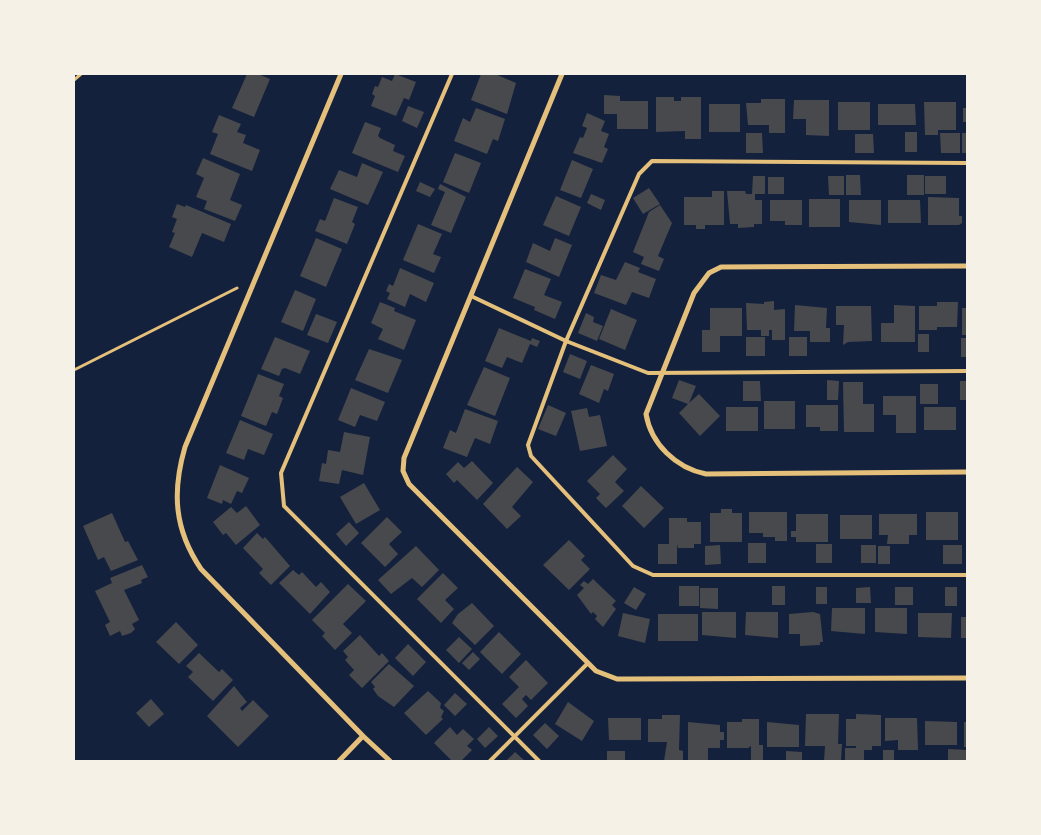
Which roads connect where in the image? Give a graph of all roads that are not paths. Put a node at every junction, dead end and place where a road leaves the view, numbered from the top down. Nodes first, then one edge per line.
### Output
1 (340, 74) edge
2 (452, 74) edge
3 (562, 74) edge
4 (967, 163) edge
5 (967, 266) edge
6 (471, 296) junction
7 (566, 341) junction
8 (967, 371) edge
9 (660, 373) junction
10 (967, 472) edge
11 (967, 575) edge
12 (588, 663) junction
13 (967, 678) edge
14 (363, 736) junction
15 (514, 737) junction
16 (339, 761) edge
17 (390, 761) edge
18 (490, 761) edge
19 (539, 761) edge

1 - 14 street
2 - 15 lane
3 - 6 street
4 - 7 lane
5 - 9 street
6 - 7 lane
6 - 12 street
7 - 9 lane
7 - 11 lane
8 - 9 lane
9 - 10 street
12 - 13 street
12 - 15 lane
14 - 16 street
14 - 17 street
15 - 18 lane
15 - 19 lane

